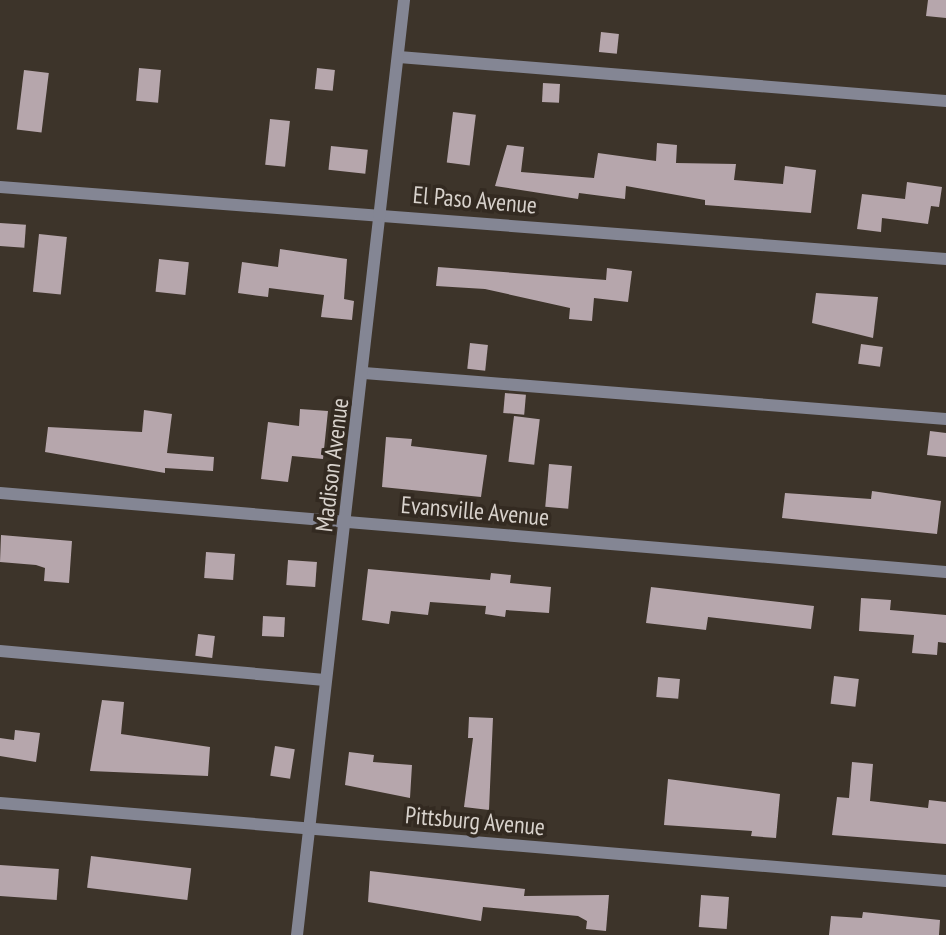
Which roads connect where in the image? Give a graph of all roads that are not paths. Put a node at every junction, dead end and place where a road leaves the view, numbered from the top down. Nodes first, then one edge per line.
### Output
1 (404, 0) edge
2 (399, 57) junction
3 (946, 101) edge
4 (0, 187) edge
5 (383, 214) junction
6 (946, 259) edge
7 (364, 373) junction
8 (946, 419) edge
9 (0, 493) edge
10 (346, 521) junction
11 (946, 572) edge
12 (0, 651) edge
13 (325, 680) junction
14 (0, 803) edge
15 (307, 828) junction
16 (946, 881) edge
17 (297, 935) edge

1 - 2 street, Madison Avenue
2 - 3 street
2 - 5 street, Madison Avenue
4 - 5 street, El Paso Avenue
5 - 6 street, El Paso Avenue
5 - 7 street, Madison Avenue
7 - 8 street
7 - 10 street, Madison Avenue
9 - 10 street, Evansville Avenue
10 - 11 street, Evansville Avenue
10 - 13 street, Madison Avenue
12 - 13 street
13 - 15 street, Madison Avenue
14 - 15 street, Pittsburg Avenue
15 - 16 street, Pittsburg Avenue
15 - 17 street, Madison Avenue

